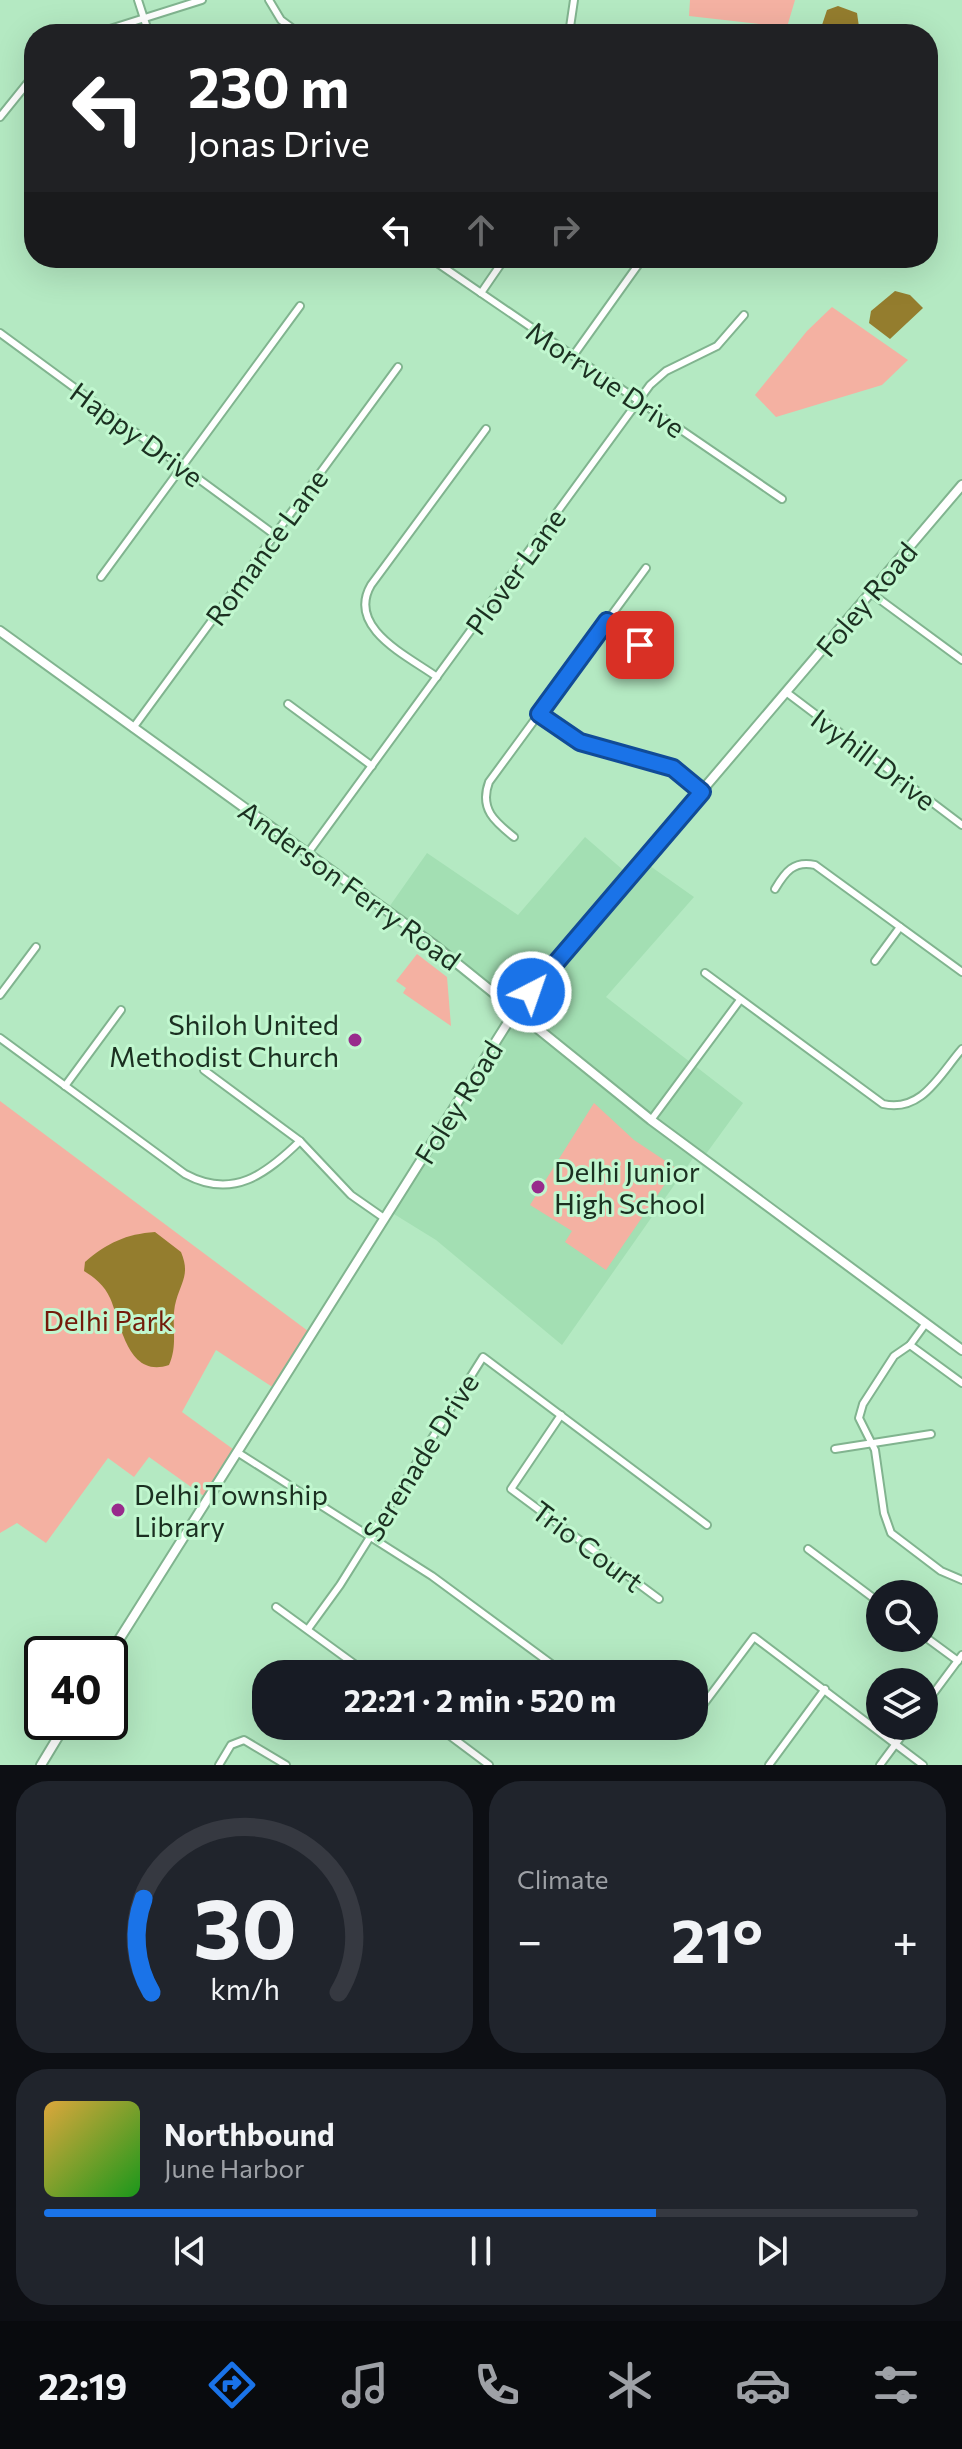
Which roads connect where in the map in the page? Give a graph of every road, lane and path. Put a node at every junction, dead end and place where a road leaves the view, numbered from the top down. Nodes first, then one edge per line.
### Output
1 (138, 0) edge
2 (202, 0) edge
3 (269, 0) edge
4 (574, 0) edge
5 (144, 18) junction
6 (125, 24) edge
7 (146, 24) edge
8 (286, 24) edge
9 (570, 24) edge
10 (24, 87) edge
11 (0, 117) edge
12 (445, 268) edge
13 (498, 268) edge
14 (636, 268) edge
15 (481, 293) junction
16 (300, 306) dead end
17 (744, 315) dead end
18 (0, 333) edge
19 (573, 356) junction
20 (398, 367) dead end
21 (639, 401) junction
22 (486, 429) dead end
23 (181, 467) junction
24 (962, 485) edge
25 (782, 499) dead end
26 (275, 535) junction
27 (646, 568) dead end
28 (101, 577) dead end
29 (871, 593) junction
30 (607, 621) junction
31 (0, 631) edge
32 (665, 659) dead end
33 (962, 660) edge
34 (437, 677) junction
35 (786, 692) junction
36 (288, 704) dead end
37 (539, 714) junction
38 (133, 728) junction
39 (372, 766) junction
40 (702, 792) junction
41 (962, 825) edge
42 (514, 837) dead end
43 (308, 853) junction
44 (775, 889) dead end
45 (900, 927) junction
46 (36, 947) dead end
47 (875, 961) dead end
48 (962, 972) edge
49 (705, 973) dead end
50 (0, 995) edge
51 (740, 1000) junction
52 (517, 1008) junction
53 (121, 1010) dead end
54 (0, 1038) edge
55 (962, 1049) edge
56 (204, 1070) dead end
57 (65, 1086) junction
58 (651, 1120) junction
59 (300, 1141) junction
60 (384, 1218) junction
61 (926, 1323) junction
62 (910, 1345) junction
63 (962, 1350) edge
64 (962, 1383) edge
65 (561, 1415) junction
66 (931, 1434) dead end
67 (872, 1444) junction
68 (835, 1449) dead end
69 (237, 1452) junction
70 (707, 1525) dead end
71 (371, 1537) junction
72 (808, 1549) dead end
73 (962, 1580) edge
74 (866, 1592) edge
75 (659, 1599) dead end
76 (276, 1607) dead end
77 (308, 1629) junction
78 (121, 1636) edge
79 (938, 1645) edge
80 (960, 1658) edge
81 (349, 1660) edge
82 (546, 1660) edge
83 (938, 1687) edge
84 (825, 1689) junction
85 (708, 1698) edge
86 (56, 1740) edge
87 (456, 1740) edge
88 (899, 1740) edge
89 (897, 1743) junction
90 (41, 1765) edge
91 (219, 1765) edge
92 (286, 1765) edge
93 (489, 1765) edge
94 (769, 1765) edge
95 (880, 1765) edge
96 (923, 1765) edge

1 - 5 street
2 - 5 street
3 - 8 street
4 - 9 street
5 - 6 street
5 - 7 street
10 - 11 street
12 - 15 street, Morrvue Drive
13 - 15 street
14 - 19 street
15 - 19 street, Morrvue Drive
16 - 23 street
17 - 21 street, Plover Lane
18 - 23 street, Happy Drive
19 - 21 street, Morrvue Drive
20 - 26 street, Romance Lane
21 - 25 street, Morrvue Drive
21 - 34 street, Plover Lane
22 - 34 street
23 - 26 street, Happy Drive
23 - 28 street
24 - 29 street, Foley Road
26 - 38 street, Romance Lane
27 - 30 street
29 - 33 street
29 - 35 street, Foley Road
30 - 32 street
30 - 37 street
31 - 38 street, Anderson Ferry Road
34 - 39 street, Plover Lane
35 - 40 street, Foley Road
35 - 41 street, Ivyhill Drive
36 - 39 street
37 - 40 street
37 - 42 street
38 - 43 street, Anderson Ferry Road
39 - 43 street, Plover Lane
40 - 52 street, Foley Road
43 - 52 street, Anderson Ferry Road
44 - 45 street
45 - 47 street
45 - 48 street
46 - 50 street
49 - 51 street
51 - 55 street
51 - 58 street
52 - 58 street, Anderson Ferry Road
52 - 60 street, Foley Road
53 - 57 street
54 - 57 street
56 - 59 street
57 - 59 street
58 - 61 street, Anderson Ferry Road
59 - 60 street
60 - 69 street, Foley Road
61 - 62 street
61 - 63 street, Anderson Ferry Road
62 - 64 street
62 - 67 street
65 - 70 street, Serenade Drive
65 - 71 street, Serenade Drive
65 - 75 street, Trio Court
66 - 67 street
67 - 68 street
67 - 73 street
69 - 71 street
69 - 78 street, Foley Road
71 - 77 street, Serenade Drive
71 - 82 street
72 - 74 street
76 - 77 street
77 - 81 street
79 - 80 street
80 - 83 street
84 - 85 street
84 - 89 street
84 - 94 street
86 - 90 street
87 - 93 street
88 - 89 street
89 - 95 street
89 - 96 street
91 - 92 street

